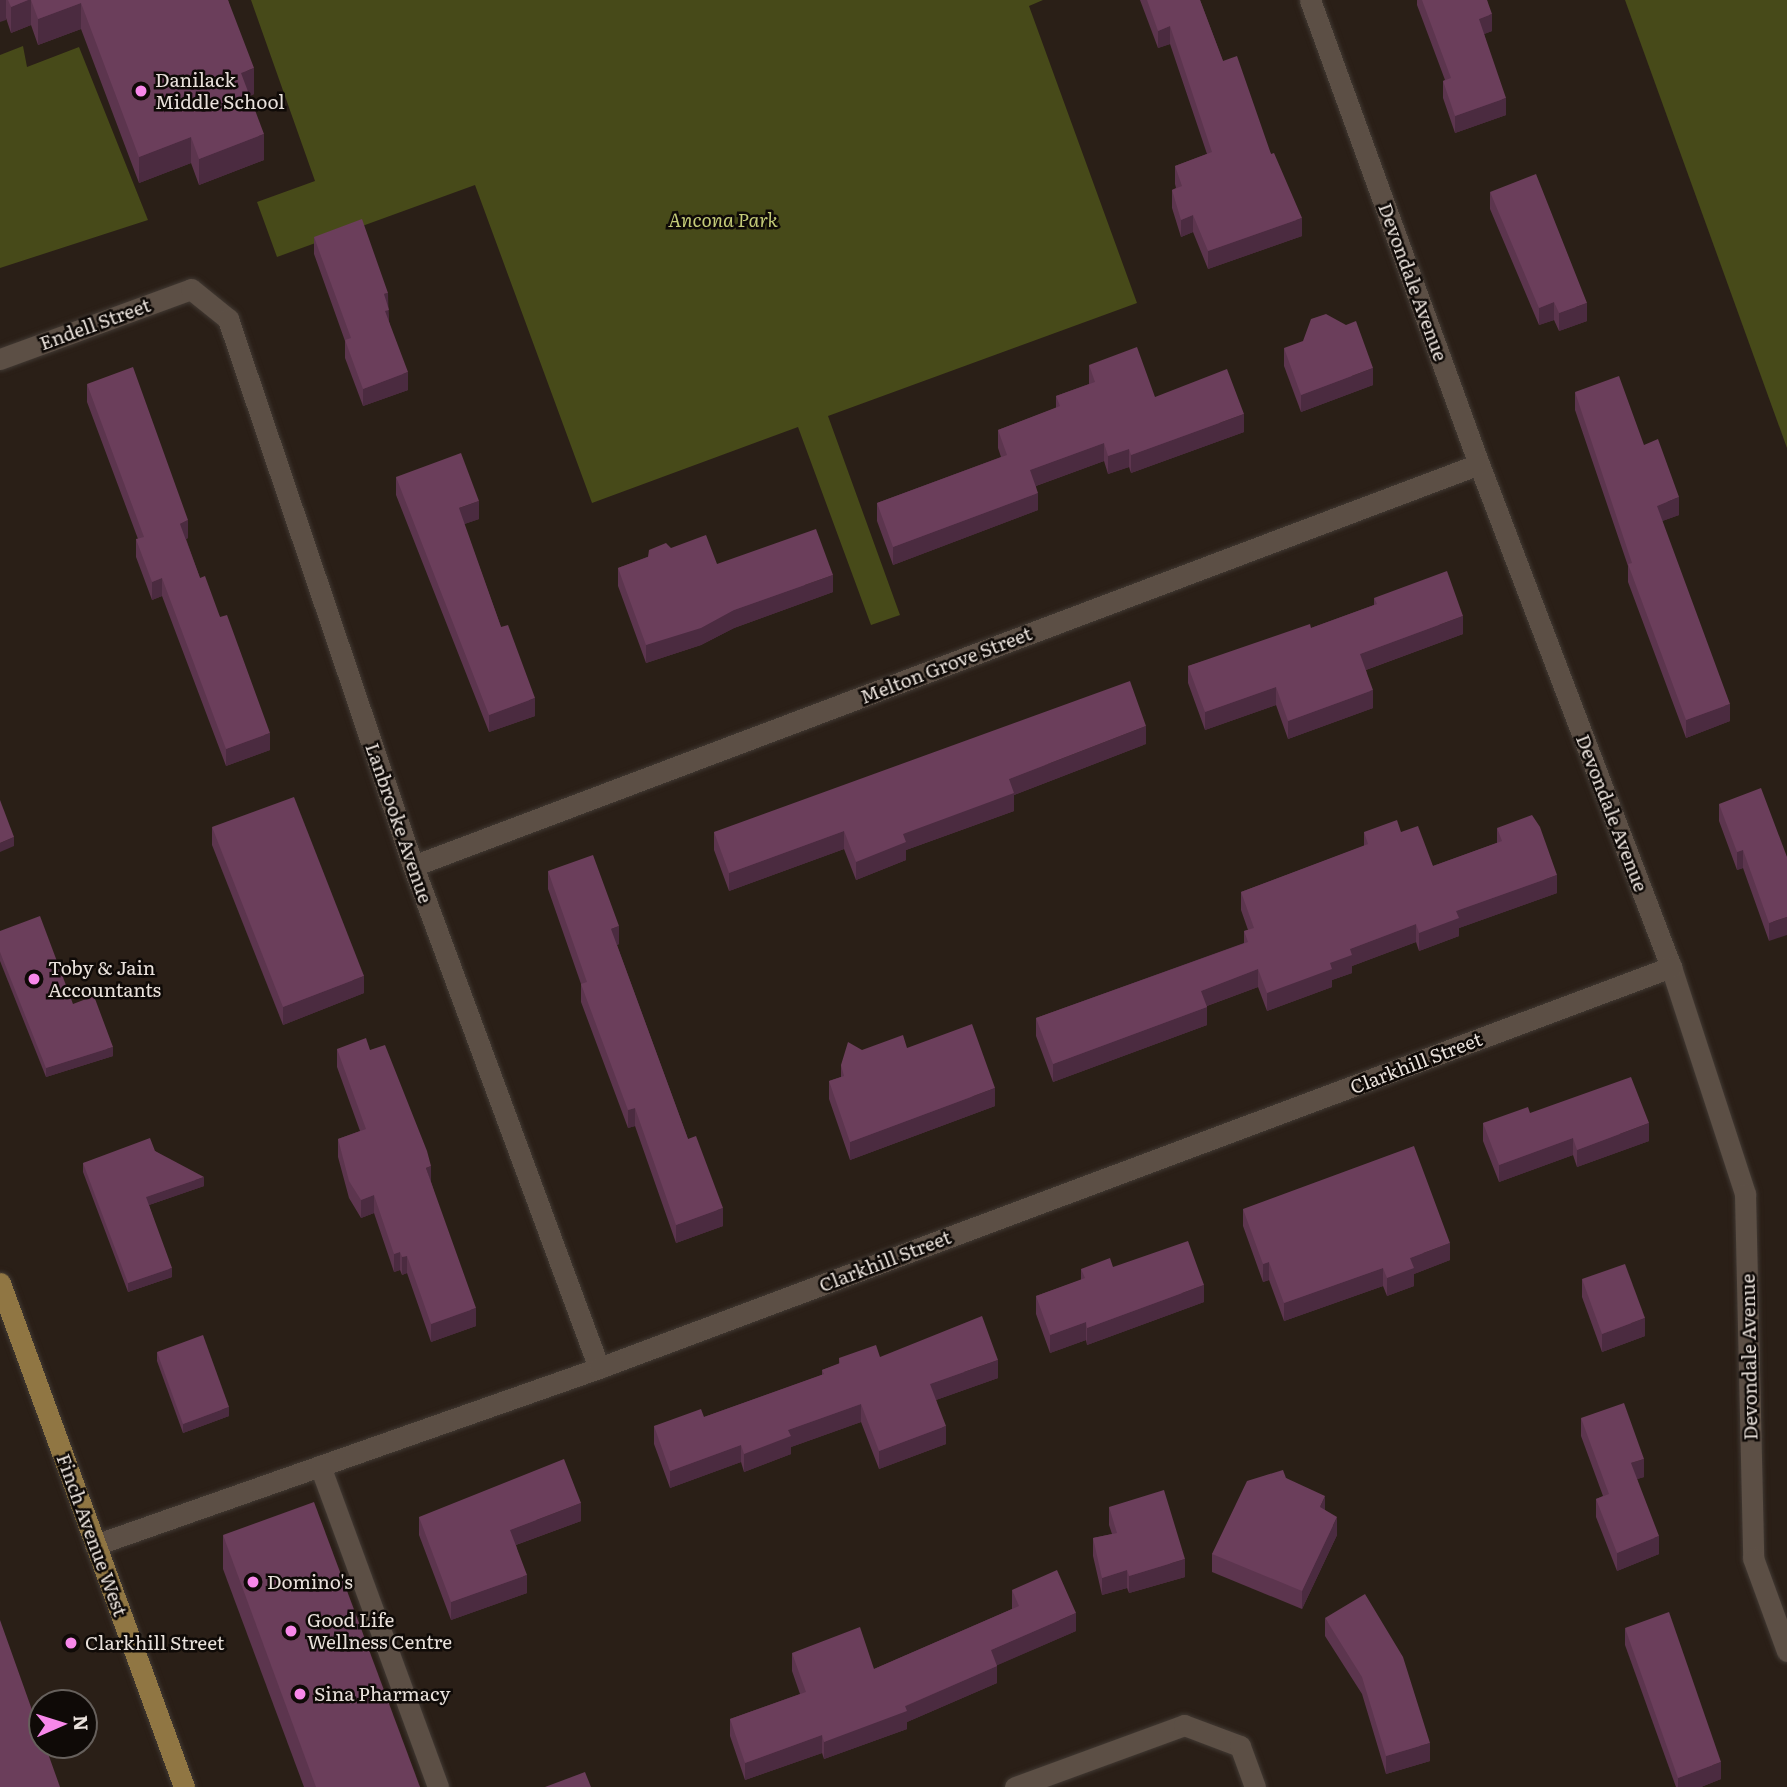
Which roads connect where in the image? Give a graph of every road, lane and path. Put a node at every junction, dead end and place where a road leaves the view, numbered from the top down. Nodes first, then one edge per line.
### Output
1 (1310, 0) edge
2 (191, 289) joint
3 (0, 359) edge
4 (1479, 464) junction
5 (413, 866) junction
6 (1671, 967) junction
7 (0, 1283) edge
8 (599, 1368) junction
9 (320, 1466) junction
10 (95, 1545) junction
11 (1787, 1651) edge
12 (184, 1787) edge
13 (438, 1787) edge
14 (1015, 1787) edge
15 (1255, 1787) edge

1 - 4 street, Devondale Avenue
2 - 3 street, Endell Street
2 - 5 street, Lanbrooke Avenue
4 - 5 street, Melton Grove Street
4 - 6 street, Devondale Avenue
5 - 8 street, Lanbrooke Avenue
6 - 8 street, Clarkhill Street
6 - 11 street, Devondale Avenue
7 - 10 main road, Finch Avenue West
8 - 9 street, Clarkhill Street
9 - 10 street, Clarkhill Street
9 - 13 street
10 - 12 main road, Finch Avenue West
14 - 15 street

